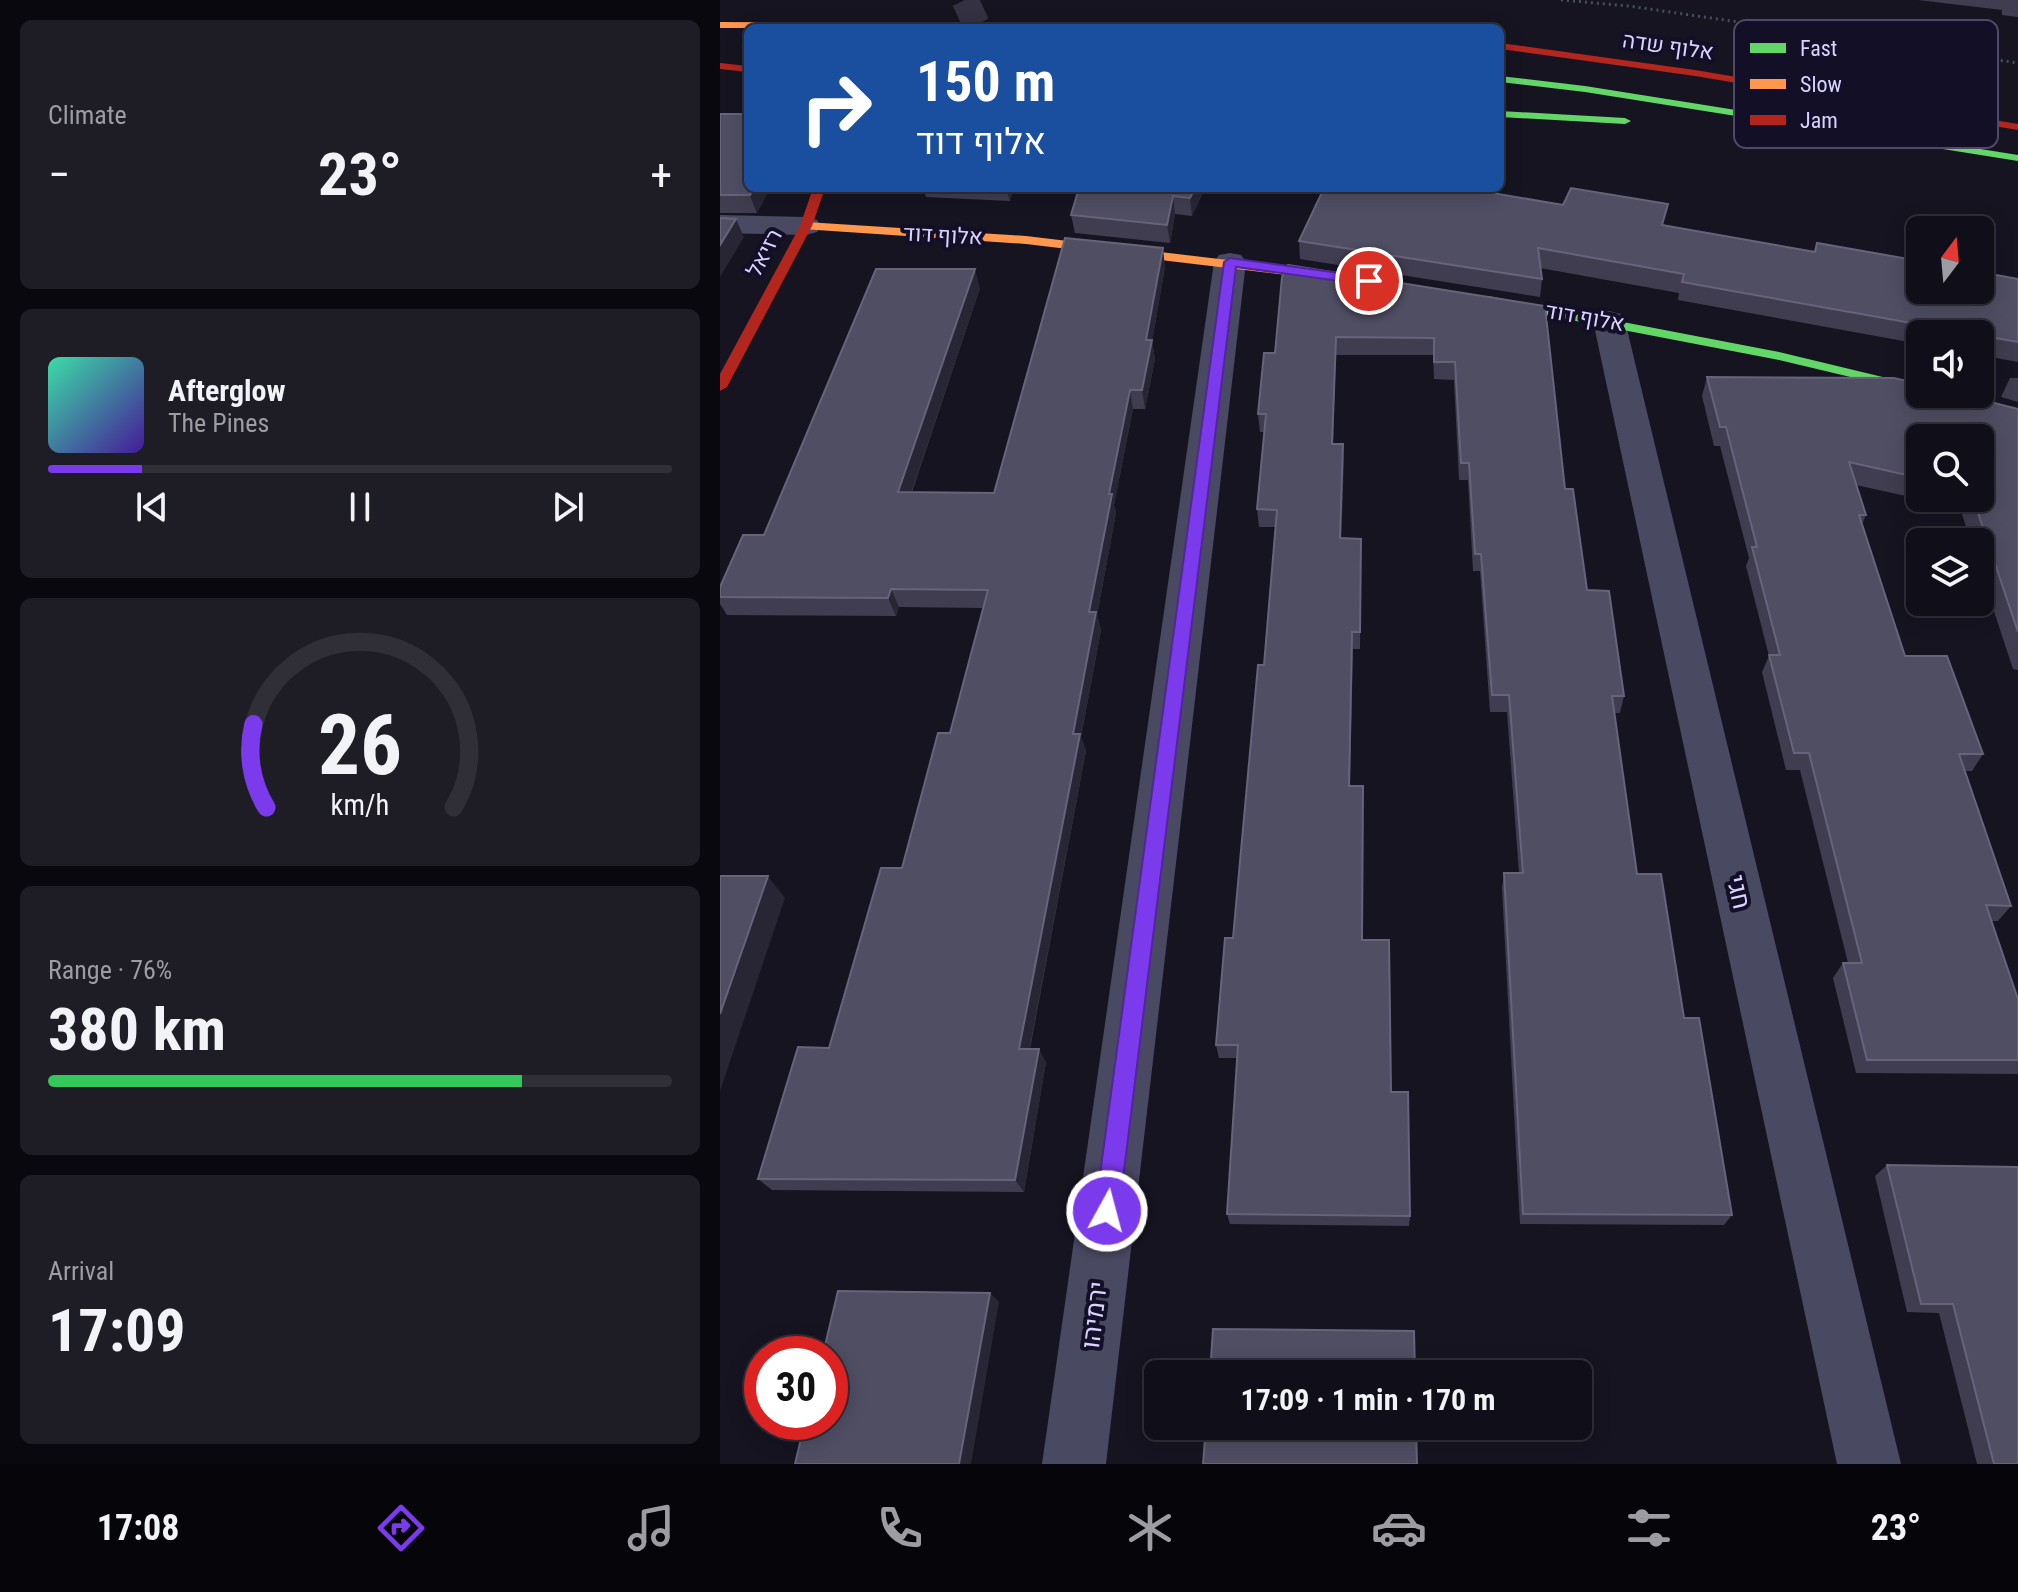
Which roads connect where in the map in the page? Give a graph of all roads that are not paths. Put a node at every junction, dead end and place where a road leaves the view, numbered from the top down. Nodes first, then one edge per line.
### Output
1 (982, 3) dead end
2 (903, 22) edge
3 (781, 24) edge
4 (930, 24) edge
5 (972, 24) edge
6 (720, 25) edge
7 (744, 25) edge
8 (1504, 47) edge
9 (720, 53) edge
10 (744, 53) edge
11 (720, 66) edge
12 (744, 69) edge
13 (1504, 80) edge
14 (1734, 80) edge
15 (1504, 95) edge
16 (1674, 103) junction
17 (1734, 113) edge
18 (1504, 114) edge
19 (1649, 122) dead end
20 (1679, 123) dead end
21 (1998, 124) edge
22 (2018, 127) edge
23 (1734, 132) edge
24 (1834, 148) edge
25 (1955, 148) edge
26 (1877, 155) dead end
27 (2018, 158) edge
28 (818, 192) edge
29 (838, 192) edge
30 (720, 224) edge
31 (806, 226) junction
32 (1230, 262) junction
33 (1365, 281) edge
34 (1471, 297) edge
35 (1609, 321) junction
36 (720, 387) edge
37 (1906, 387) edge
38 (1074, 1464) edge
39 (1869, 1464) edge

1 - 5 main road
2 - 3 main road
2 - 4 main road
6 - 7 main road
8 - 14 main road, אלוף שדה
9 - 10 main road
11 - 12 main road
13 - 16 main road
15 - 16 main road
16 - 17 main road
18 - 19 main road
20 - 23 main road
21 - 22 main road, אלוף שדה
24 - 26 main road
25 - 27 main road
28 - 31 main road, רזיאל
29 - 31 main road, רזיאל
30 - 31 street, אלוף דוד
31 - 32 main road, אלוף דוד
31 - 36 main road, רזיאל
32 - 33 main road, אלוף דוד
32 - 38 street, ירמיהו
34 - 35 main road, אלוף דוד
35 - 37 main road, אלוף דוד
35 - 39 street, חגי

